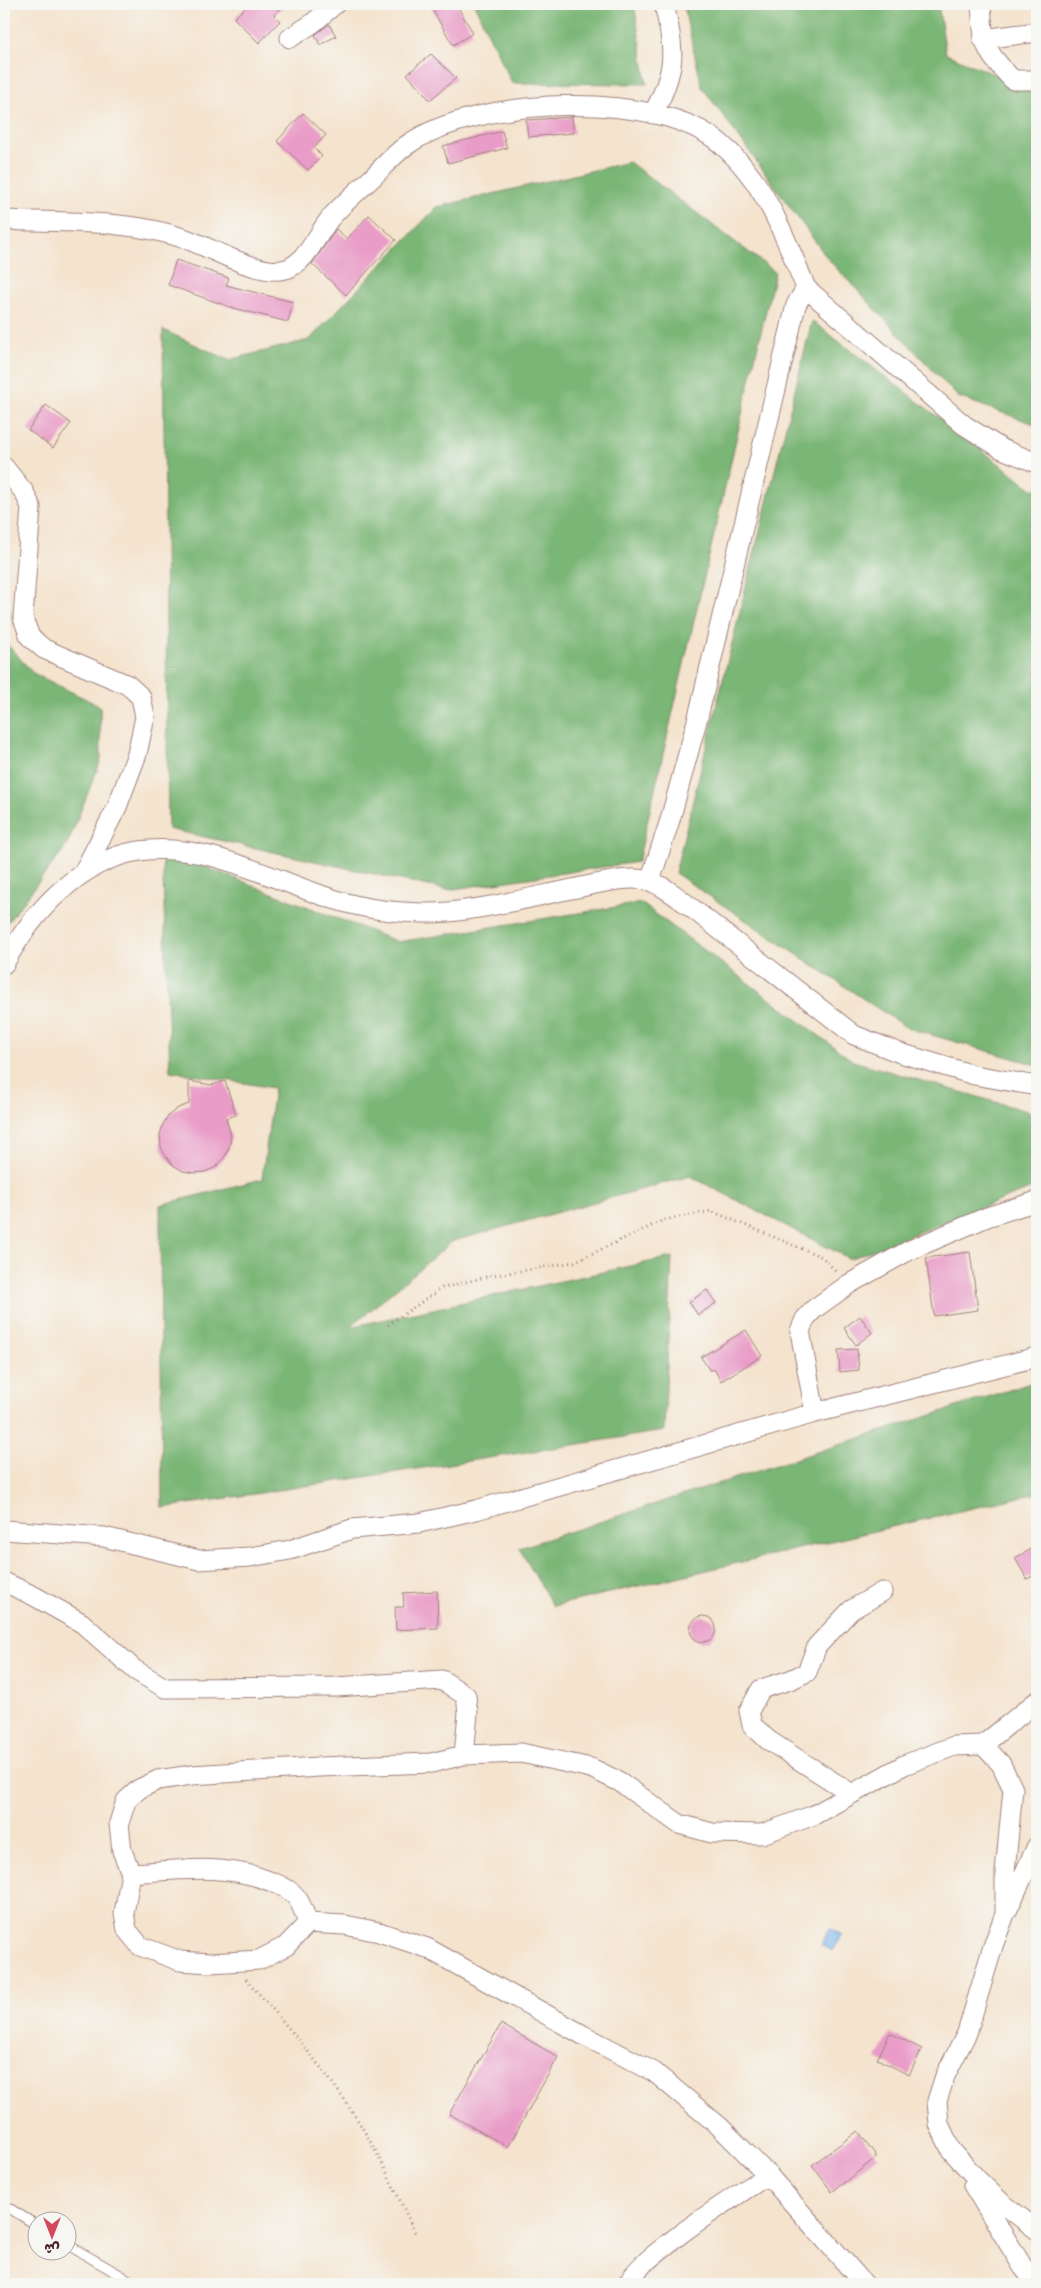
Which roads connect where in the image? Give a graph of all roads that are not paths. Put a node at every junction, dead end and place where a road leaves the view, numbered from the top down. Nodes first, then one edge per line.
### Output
1 (335, 4) edge
2 (664, 4) edge
3 (980, 4) edge
4 (1037, 32) edge
5 (290, 38) dead end
6 (983, 39) junction
7 (1037, 80) edge
8 (654, 114) junction
9 (4, 220) edge
10 (806, 288) junction
11 (1037, 463) edge
12 (4, 467) edge
13 (83, 873) junction
14 (650, 881) junction
15 (4, 964) edge
16 (1037, 1086) edge
17 (1037, 1201) edge
18 (1037, 1357) edge
19 (815, 1413) junction
20 (4, 1530) edge
21 (4, 1582) edge
22 (882, 1592) dead end
23 (1037, 1701) edge
24 (983, 1744) junction
25 (464, 1755) junction
26 (852, 1794) junction
27 (1037, 1846) edge
28 (131, 1873) junction
29 (1005, 1914) junction
30 (308, 1923) junction
31 (952, 2150) junction
32 (768, 2175) junction
33 (4, 2205) edge
34 (28, 2220) edge
35 (1037, 2230) edge
36 (78, 2251) edge
37 (136, 2284) edge
38 (626, 2284) edge
39 (864, 2284) edge
40 (1037, 2284) edge

1 - 5 street
2 - 8 street
3 - 6 street
4 - 6 street
6 - 7 street
8 - 9 street
8 - 10 street
10 - 11 street
10 - 14 street
12 - 13 street
13 - 14 street
13 - 15 street
14 - 16 street
17 - 19 street
18 - 19 street
19 - 20 street
21 - 25 street
22 - 26 street
23 - 24 street
24 - 26 street
24 - 29 street
25 - 26 street
25 - 28 street
27 - 29 street
28 - 30 street
28 - 30 street
29 - 31 street
30 - 32 street
31 - 35 street
31 - 40 street
32 - 38 street
32 - 39 street
33 - 34 lane
36 - 37 lane

